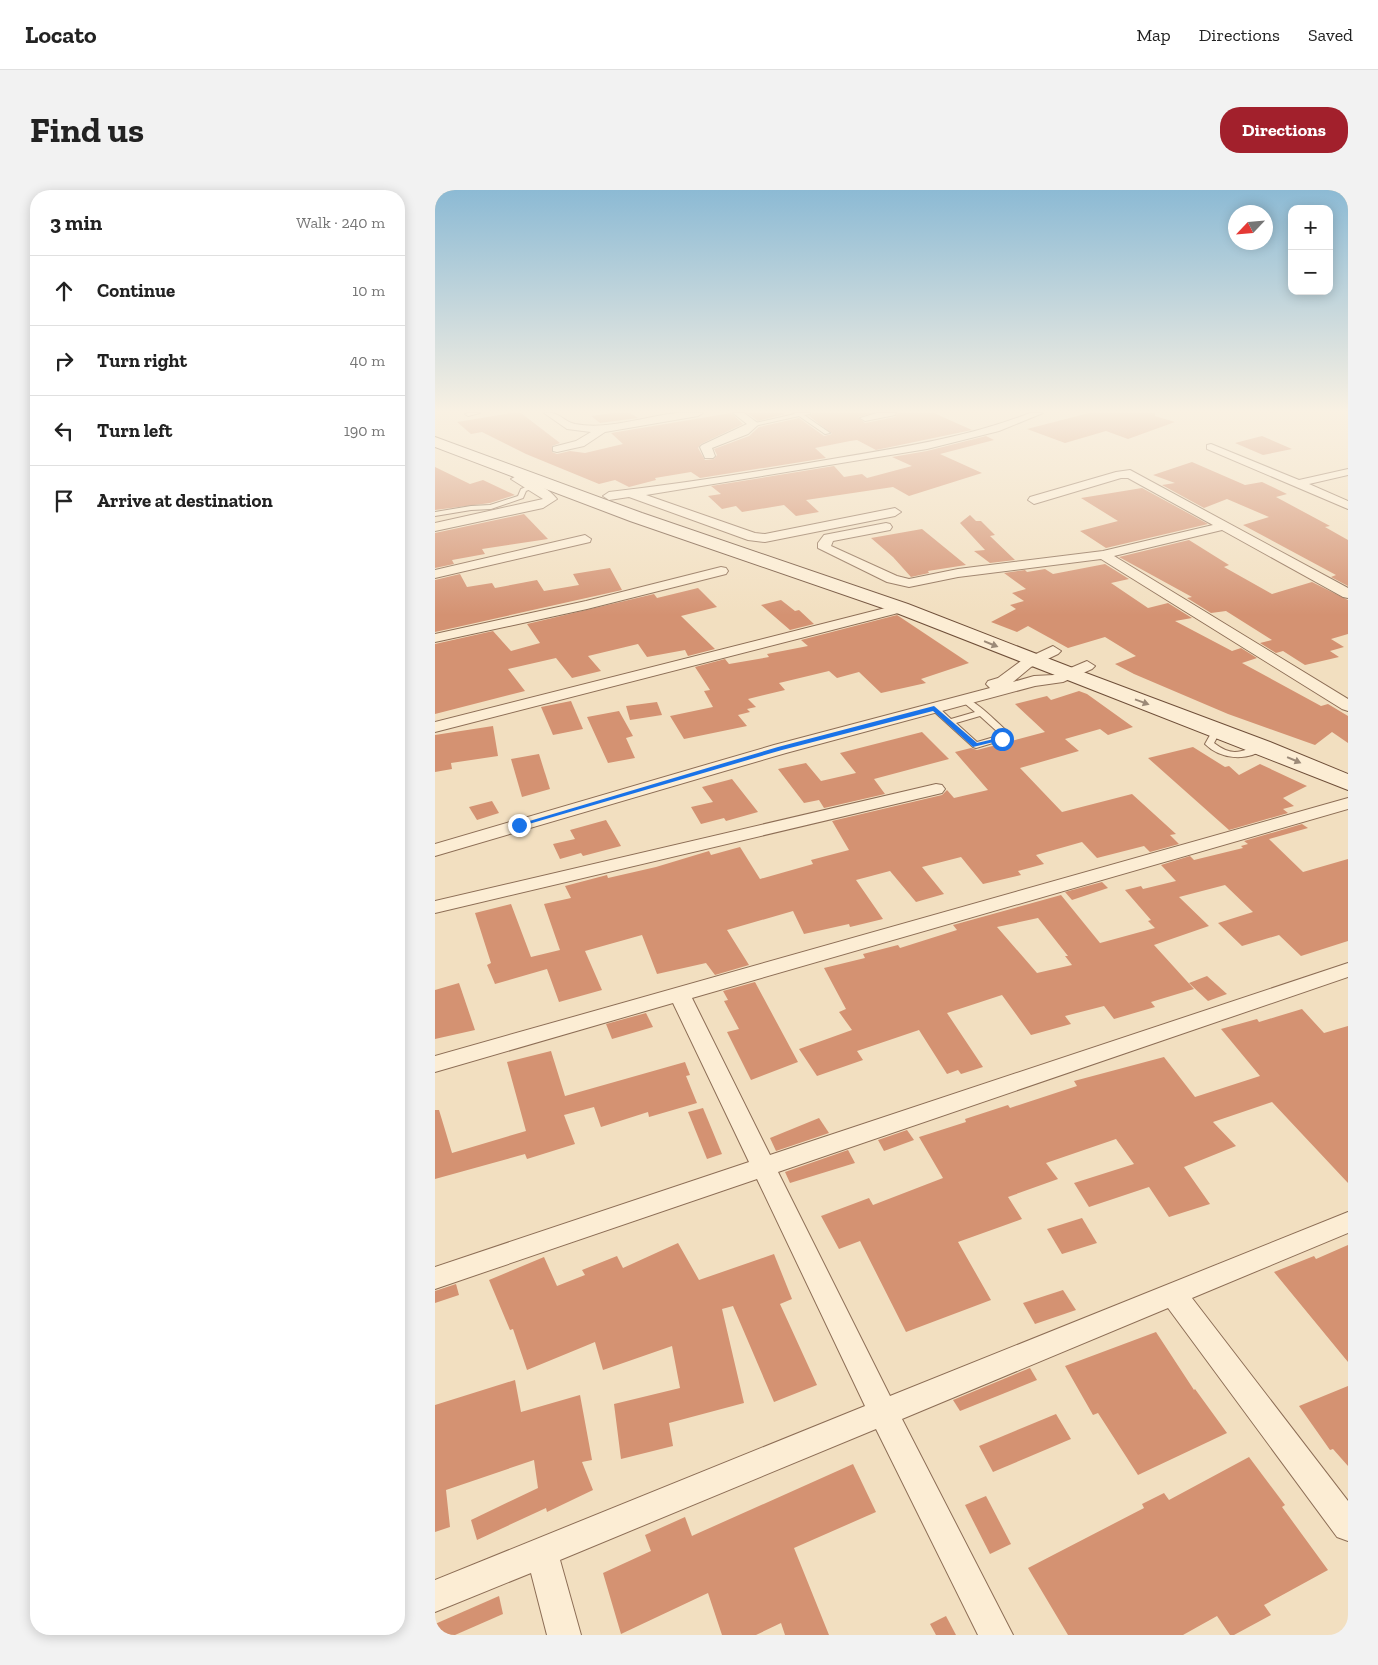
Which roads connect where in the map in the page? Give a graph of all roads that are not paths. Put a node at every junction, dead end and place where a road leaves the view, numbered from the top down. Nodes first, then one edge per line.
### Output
1 (567, 480) edge
2 (713, 480) edge
3 (1100, 480) edge
4 (1139, 480) edge
5 (1291, 480) edge
6 (1314, 480) edge
7 (529, 481) junction
8 (1300, 484) junction
9 (630, 494) junction
10 (609, 496) junction
11 (1034, 500) dead end
12 (1348, 505) edge
13 (895, 512) dead end
14 (435, 514) edge
15 (1223, 526) junction
16 (435, 527) edge
17 (887, 527) dead end
18 (585, 539) dead end
19 (1103, 555) junction
20 (721, 572) dead end
21 (435, 574) edge
22 (1348, 594) edge
23 (901, 608) junction
24 (435, 638) edge
25 (1053, 651) junction
26 (1033, 660) junction
27 (1087, 666) junction
28 (1070, 675) junction
29 (966, 700) junction
30 (1348, 706) edge
31 (934, 708) junction
32 (901, 713) junction
33 (982, 713) junction
34 (949, 722) junction
35 (435, 727) edge
36 (1339, 759) dead end
37 (1348, 783) edge
38 (936, 789) dead end
39 (1348, 803) edge
40 (435, 842) edge
41 (435, 850) edge
42 (435, 907) edge
43 (1348, 970) edge
44 (679, 994) junction
45 (435, 1064) edge
46 (764, 1168) junction
47 (1348, 1222) edge
48 (435, 1278) edge
49 (1173, 1293) junction
50 (883, 1412) junction
51 (1348, 1526) edge
52 (541, 1552) junction
53 (435, 1596) edge
54 (564, 1635) edge
55 (996, 1635) edge

1 - 10 main road
2 - 9 street
3 - 11 street
4 - 15 street
5 - 8 street
6 - 8 street
7 - 14 lane
7 - 16 street
7 - 23 main road
8 - 12 street
9 - 10 street
9 - 13 street
10 - 25 main road
15 - 19 street
15 - 22 street
17 - 19 street
18 - 21 street
19 - 30 street
20 - 24 street
23 -> 26 main road
23 - 35 street
25 - 26 street
25 - 27 main road
26 - 28 main road
26 - 32 street
27 - 28 street
27 - 36 main road
28 - 29 street
28 -> 37 main road
29 - 31 street
29 - 33 lane
31 - 32 street
31 - 34 lane
32 - 40 street
32 - 41 street
33 - 34 lane
33 - 34 lane
38 - 42 street
39 - 44 street
43 - 46 street
44 - 45 street
44 - 46 street
46 - 48 street
46 - 50 street
47 - 49 street
49 - 50 street
49 - 51 street
50 - 52 street
50 - 55 street
52 - 53 street
52 - 54 street

